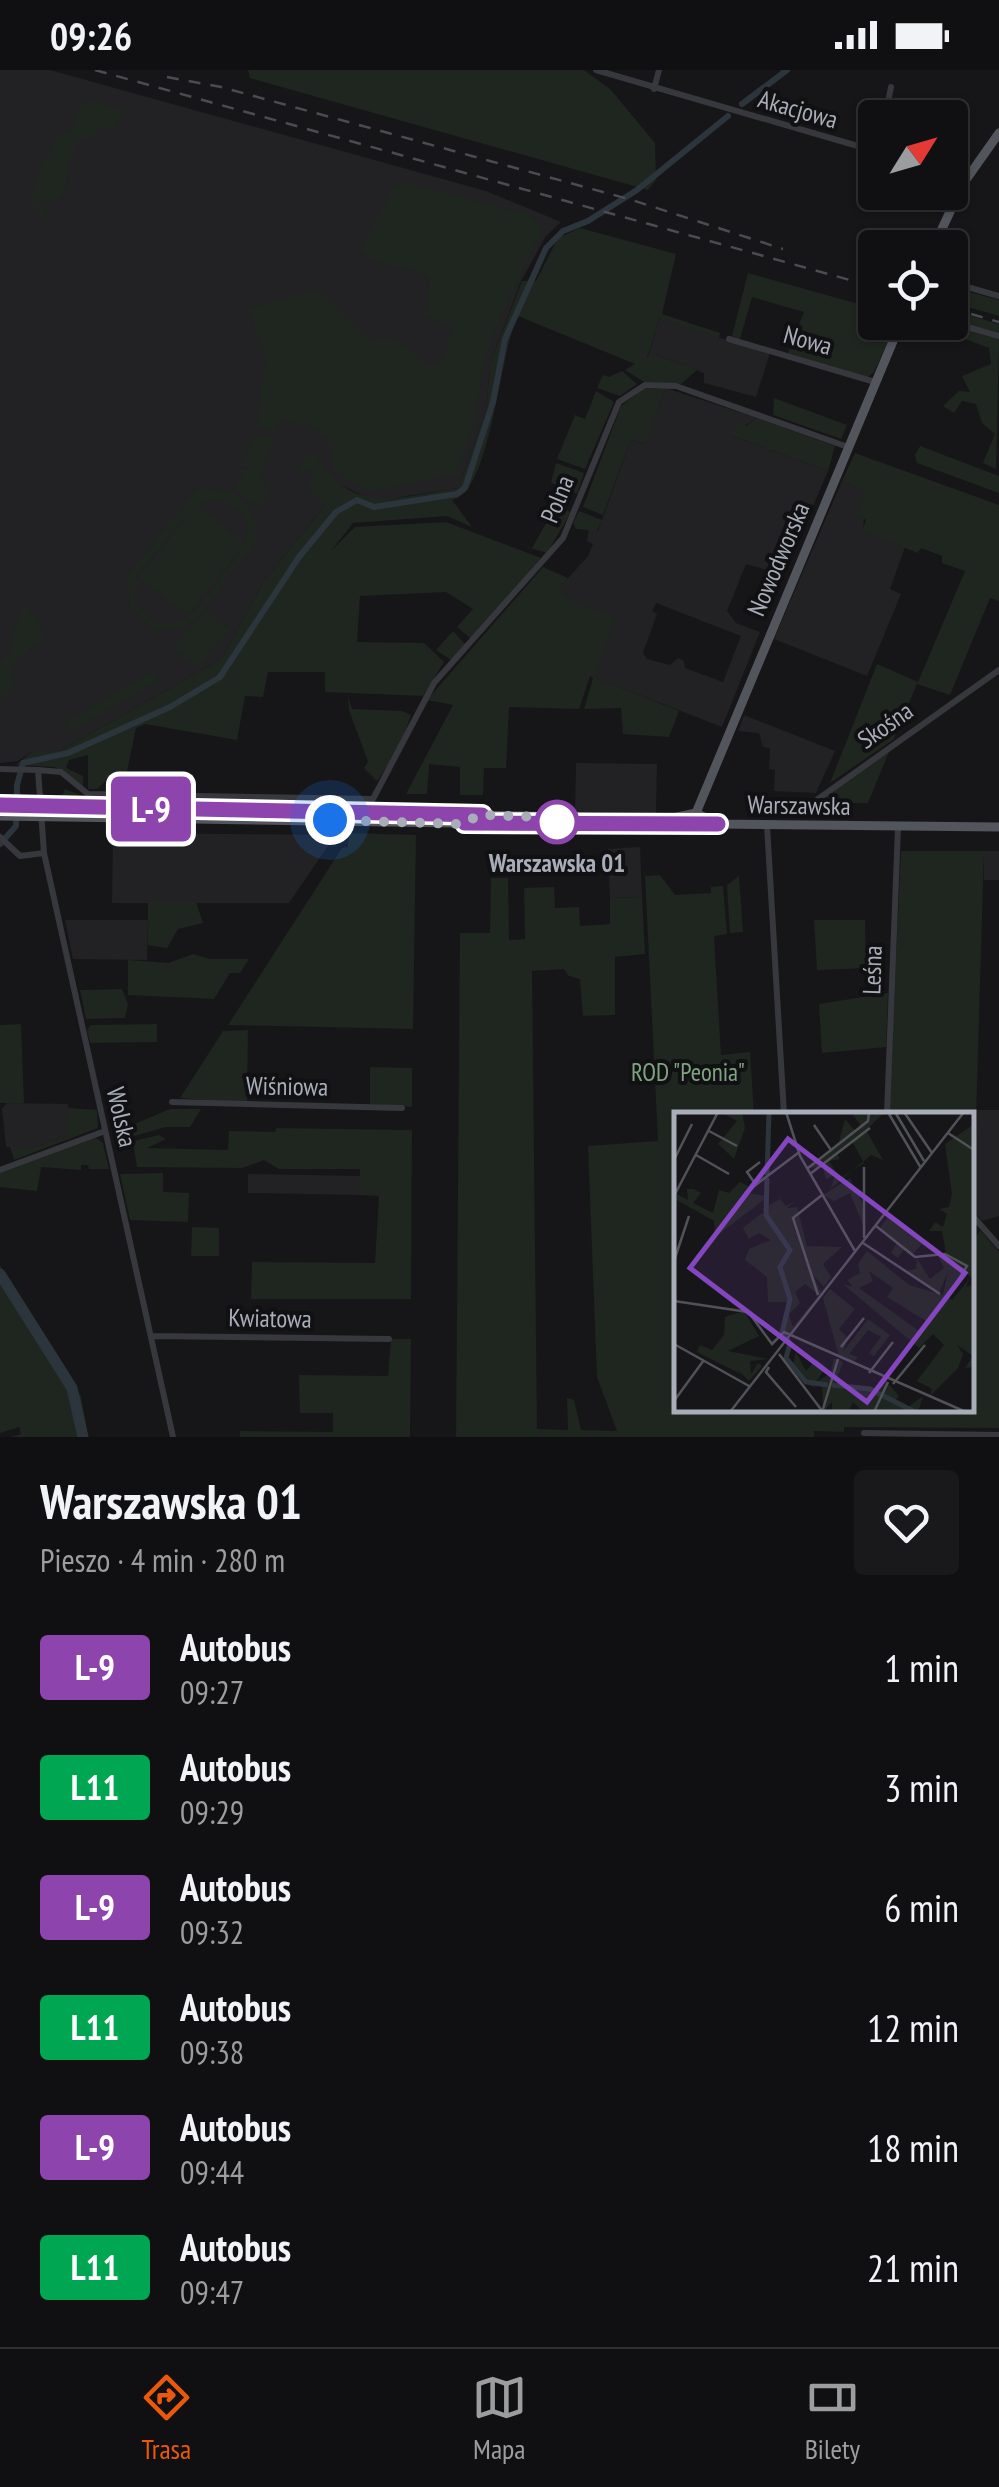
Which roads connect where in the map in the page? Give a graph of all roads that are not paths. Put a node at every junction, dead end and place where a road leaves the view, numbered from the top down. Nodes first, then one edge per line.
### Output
1 (596, 70) edge
2 (659, 70) edge
3 (890, 87) dead end
4 (654, 89) junction
5 (887, 100) edge
6 (999, 132) edge
7 (858, 146) edge
8 (969, 175) joint
9 (942, 230) edge
10 (968, 287) edge
11 (999, 296) edge
12 (968, 327) edge
13 (999, 336) edge
14 (730, 338) dead end
15 (893, 340) edge
16 (875, 382) junction
17 (848, 447) junction
18 (999, 670) edge
19 (0, 769) edge
20 (34, 769) junction
21 (4, 810) edge
22 (38, 811) junction
23 (696, 813) junction
24 (796, 814) dead end
25 (768, 824) junction
26 (898, 827) junction
27 (999, 828) edge
28 (0, 837) edge
29 (44, 853) junction
30 (172, 1102) dead end
31 (402, 1108) dead end
32 (784, 1112) edge
33 (887, 1112) edge
34 (105, 1131) junction
35 (0, 1170) edge
36 (974, 1217) edge
37 (999, 1246) edge
38 (150, 1336) junction
39 (389, 1340) dead end
40 (864, 1432) dead end
41 (999, 1434) edge
42 (173, 1437) edge

1 - 4 street, Akacjowa
2 - 4 street
3 - 5 street
4 - 7 street, Akacjowa
6 - 8 main road
8 - 9 main road
10 - 11 street
12 - 13 street
14 - 16 street, Nowa
15 - 16 main road, Nowodworska
16 - 17 main road, Nowodworska
17 - 20 street, Polna
17 - 23 main road, Nowodworska
18 - 24 street, Skośna
19 - 20 street
20 - 22 street, Wolska
21 - 22 main road, Warszawska
22 - 23 main road, Warszawska
22 - 29 street, Wolska
23 - 25 main road, Warszawska
25 - 26 main road, Warszawska
25 - 32 street
26 - 27 main road, Warszawska
26 - 33 street, Leśna
28 - 29 street
29 - 34 street, Wolska
30 - 31 street, Wiśniowa
34 - 35 street
34 - 38 street, Wolska
36 - 37 street
38 - 39 street, Kwiatowa
38 - 42 street, Wolska
40 - 41 street

